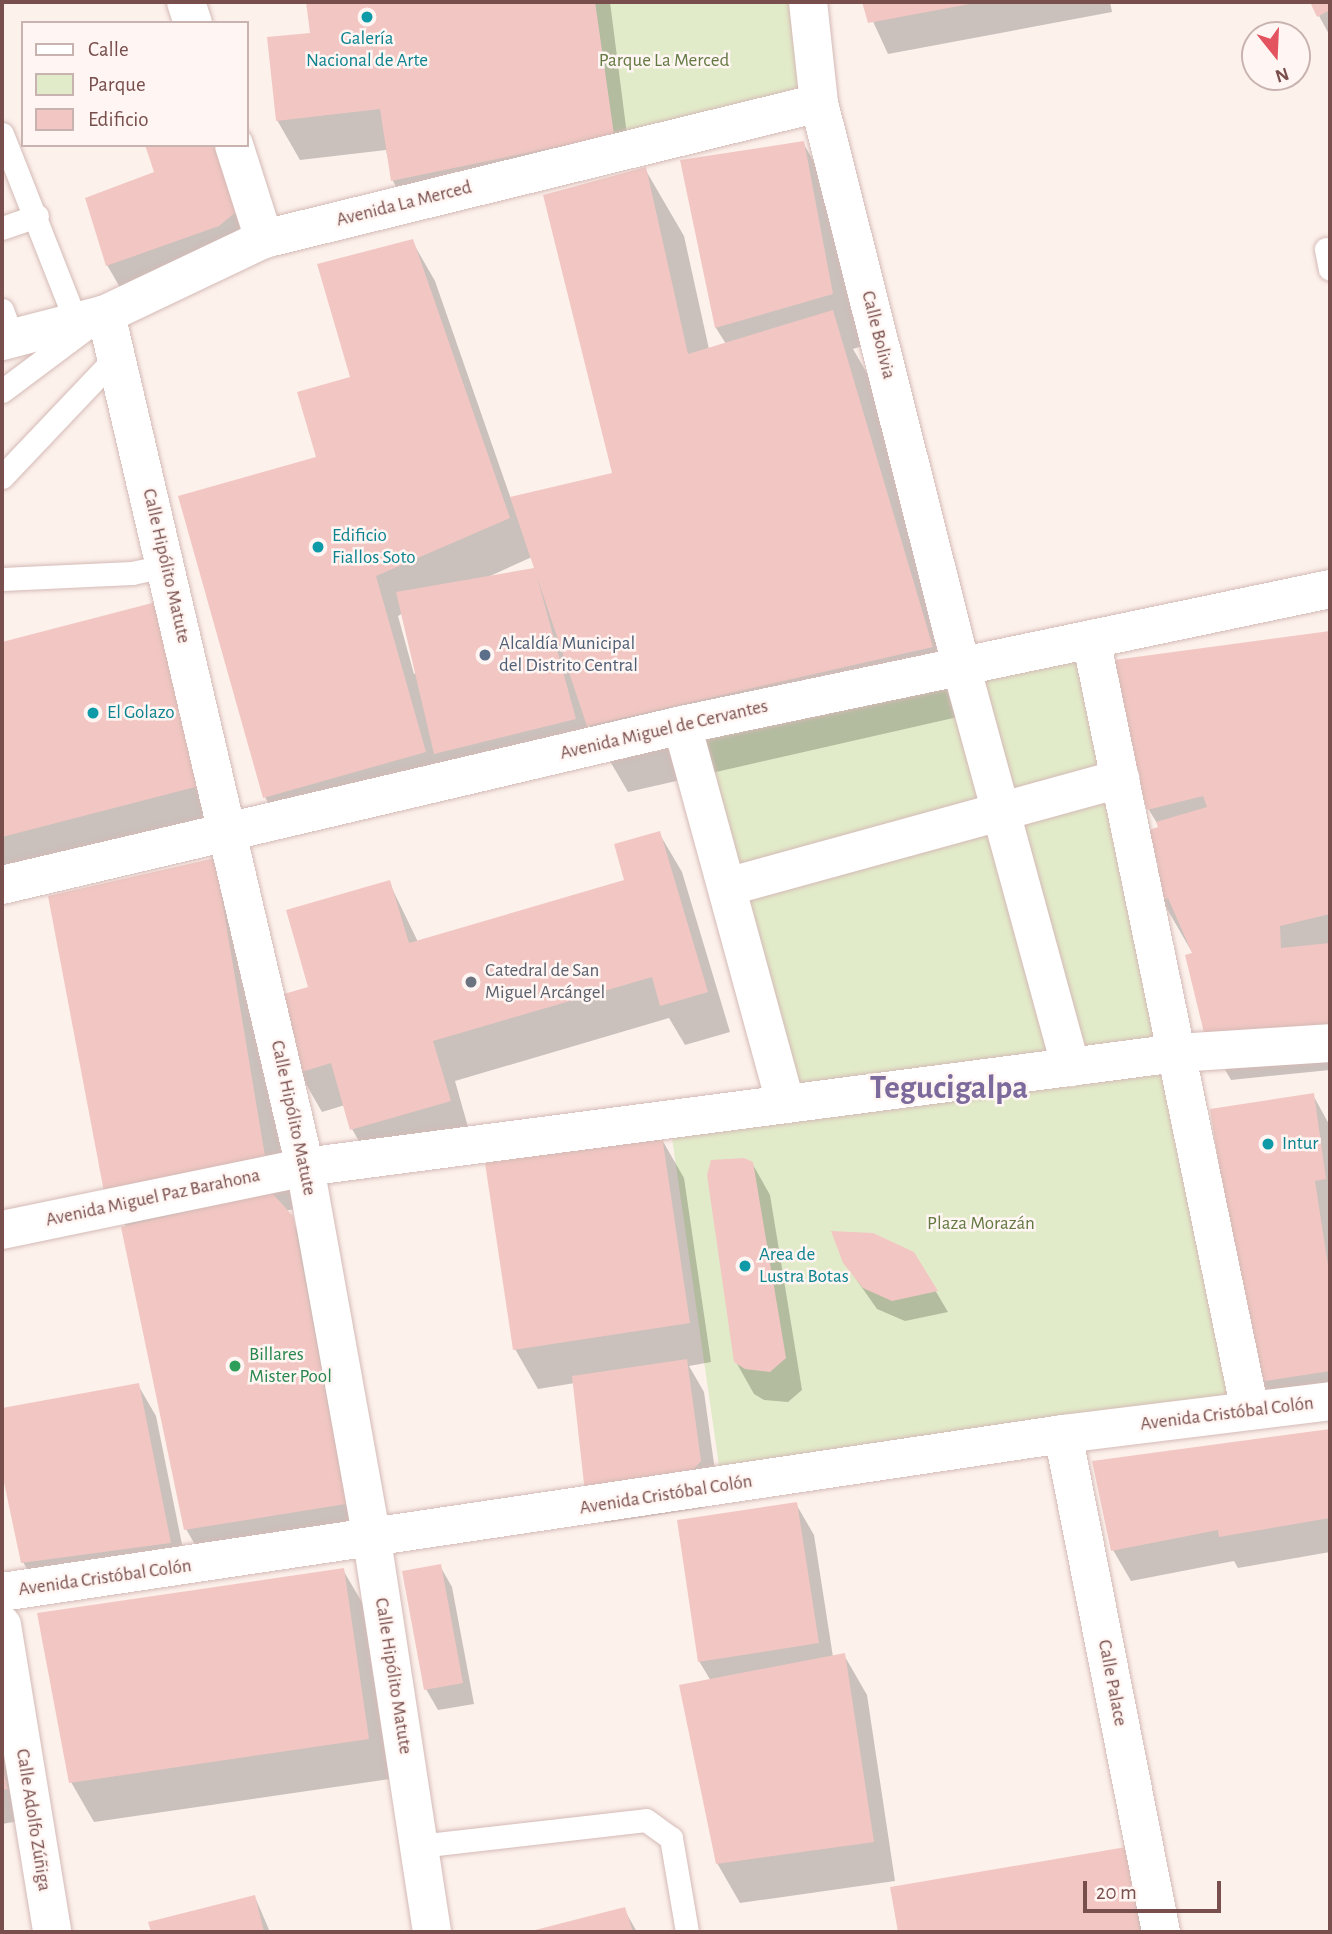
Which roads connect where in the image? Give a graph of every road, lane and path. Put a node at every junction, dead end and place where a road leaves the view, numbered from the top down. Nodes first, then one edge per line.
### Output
1 (186, 2) edge
2 (808, 2) edge
3 (192, 21) edge
4 (819, 103) junction
5 (2, 134) edge
6 (235, 147) edge
7 (37, 216) junction
8 (2, 228) edge
9 (264, 239) junction
10 (91, 318) junction
11 (5, 330) edge
12 (117, 356) junction
13 (2, 391) edge
14 (2, 477) edge
15 (166, 566) junction
16 (2, 579) edge
17 (1330, 589) edge
18 (1091, 639) junction
19 (961, 666) junction
20 (682, 725) junction
21 (1120, 779) junction
22 (1002, 811) junction
23 (228, 829) junction
24 (2, 885) edge
25 (727, 887) junction
26 (1330, 1043) edge
27 (1177, 1053) junction
28 (1072, 1067) junction
29 (786, 1104) junction
30 (305, 1167) junction
31 (2, 1230) edge
32 (1330, 1401) edge
33 (1250, 1411) junction
34 (1063, 1434) junction
35 (372, 1540) junction
36 (2, 1592) edge
37 (2, 1625) edge
38 (419, 1846) junction
39 (52, 1932) edge
40 (432, 1932) edge
41 (687, 1932) edge
42 (1161, 1932) edge

1 - 3 street
2 - 4 street, Calle Bolivia
4 - 9 street, Avenida La Merced
4 - 19 street, Calle Bolivia
5 - 7 lane
6 - 9 street
7 - 8 lane
7 - 10 lane
9 - 10 street, Avenida La Merced
10 - 11 street, Avenida La Merced
10 - 12 street, Calle Hipólito Matute
10 - 13 lane
12 - 14 lane
12 - 15 street, Calle Hipólito Matute
15 - 16 lane
15 - 23 street, Calle Hipólito Matute
17 - 18 street, Avenida Miguel de Cervantes
18 - 19 street, Avenida Miguel de Cervantes
18 - 21 street
19 - 20 street, Avenida Miguel de Cervantes
19 - 22 street, Calle Bolivia
20 - 23 street, Avenida Miguel de Cervantes
20 - 25 street
21 - 22 street
21 - 27 street
22 - 25 street
22 - 28 street, Calle Bolivia
23 - 24 street, Avenida Miguel de Cervantes
23 - 30 street, Calle Hipólito Matute
25 - 29 street
26 - 27 street, Avenida Miguel Paz Barahona
27 - 28 street, Avenida Miguel Paz Barahona
27 - 33 street
28 - 29 street, Avenida Miguel Paz Barahona
29 - 30 street, Avenida Miguel Paz Barahona
30 - 31 street, Avenida Miguel Paz Barahona
30 - 35 street, Calle Hipólito Matute
32 - 33 street, Avenida Cristóbal Colón
33 - 34 street, Avenida Cristóbal Colón
34 - 35 street, Avenida Cristóbal Colón
34 - 42 street, Calle Palace
35 - 36 street, Avenida Cristóbal Colón
35 - 38 street, Calle Hipólito Matute
37 - 39 street, Calle Adolfo Zúñiga
38 - 40 street, Calle Hipólito Matute
38 - 41 lane

